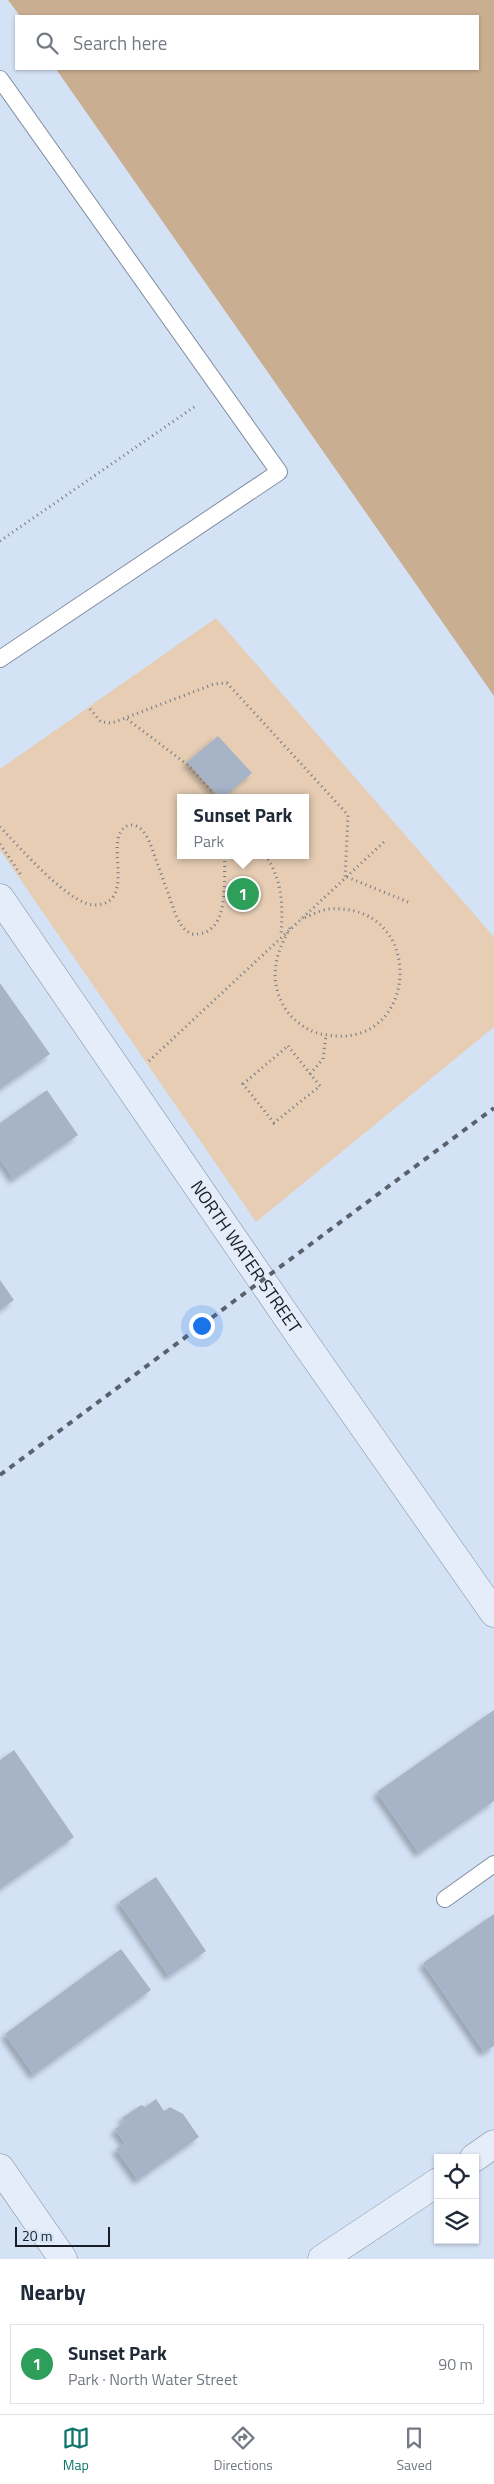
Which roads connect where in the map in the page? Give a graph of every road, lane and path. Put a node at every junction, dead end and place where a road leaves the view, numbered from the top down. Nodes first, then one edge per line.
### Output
1 (0, 79) edge
2 (197, 405) dead end
3 (0, 541) edge
4 (0, 659) edge
5 (90, 709) dead end
6 (127, 719) junction
7 (213, 793) dead end
8 (0, 827) edge
9 (385, 841) dead end
10 (225, 859) edge
11 (267, 859) edge
12 (346, 878) junction
13 (0, 898) edge
14 (408, 902) dead end
15 (301, 919) junction
16 (290, 928) junction
17 (281, 937) junction
18 (326, 1035) junction
19 (149, 1061) dead end
20 (310, 1074) junction
21 (494, 1613) edge
22 (494, 1864) edge
23 (445, 1899) dead end
24 (494, 2144) edge
25 (479, 2154) edge
26 (0, 2168) edge
27 (434, 2185) edge
28 (63, 2259) edge
29 (322, 2259) edge

1 - 4 lane
2 - 3 path
5 - 6 path
6 - 7 path
6 - 12 path
8 - 10 path
9 - 12 path
11 - 17 path
12 - 14 path
12 - 15 path
13 - 21 street, NORTH WATER STREET
15 - 16 path
15 - 18 path
16 - 17 path
16 - 18 path
17 - 19 path
18 - 20 path
20 - 20 path
22 - 23 lane
24 - 25 street
26 - 28 street
27 - 29 street

